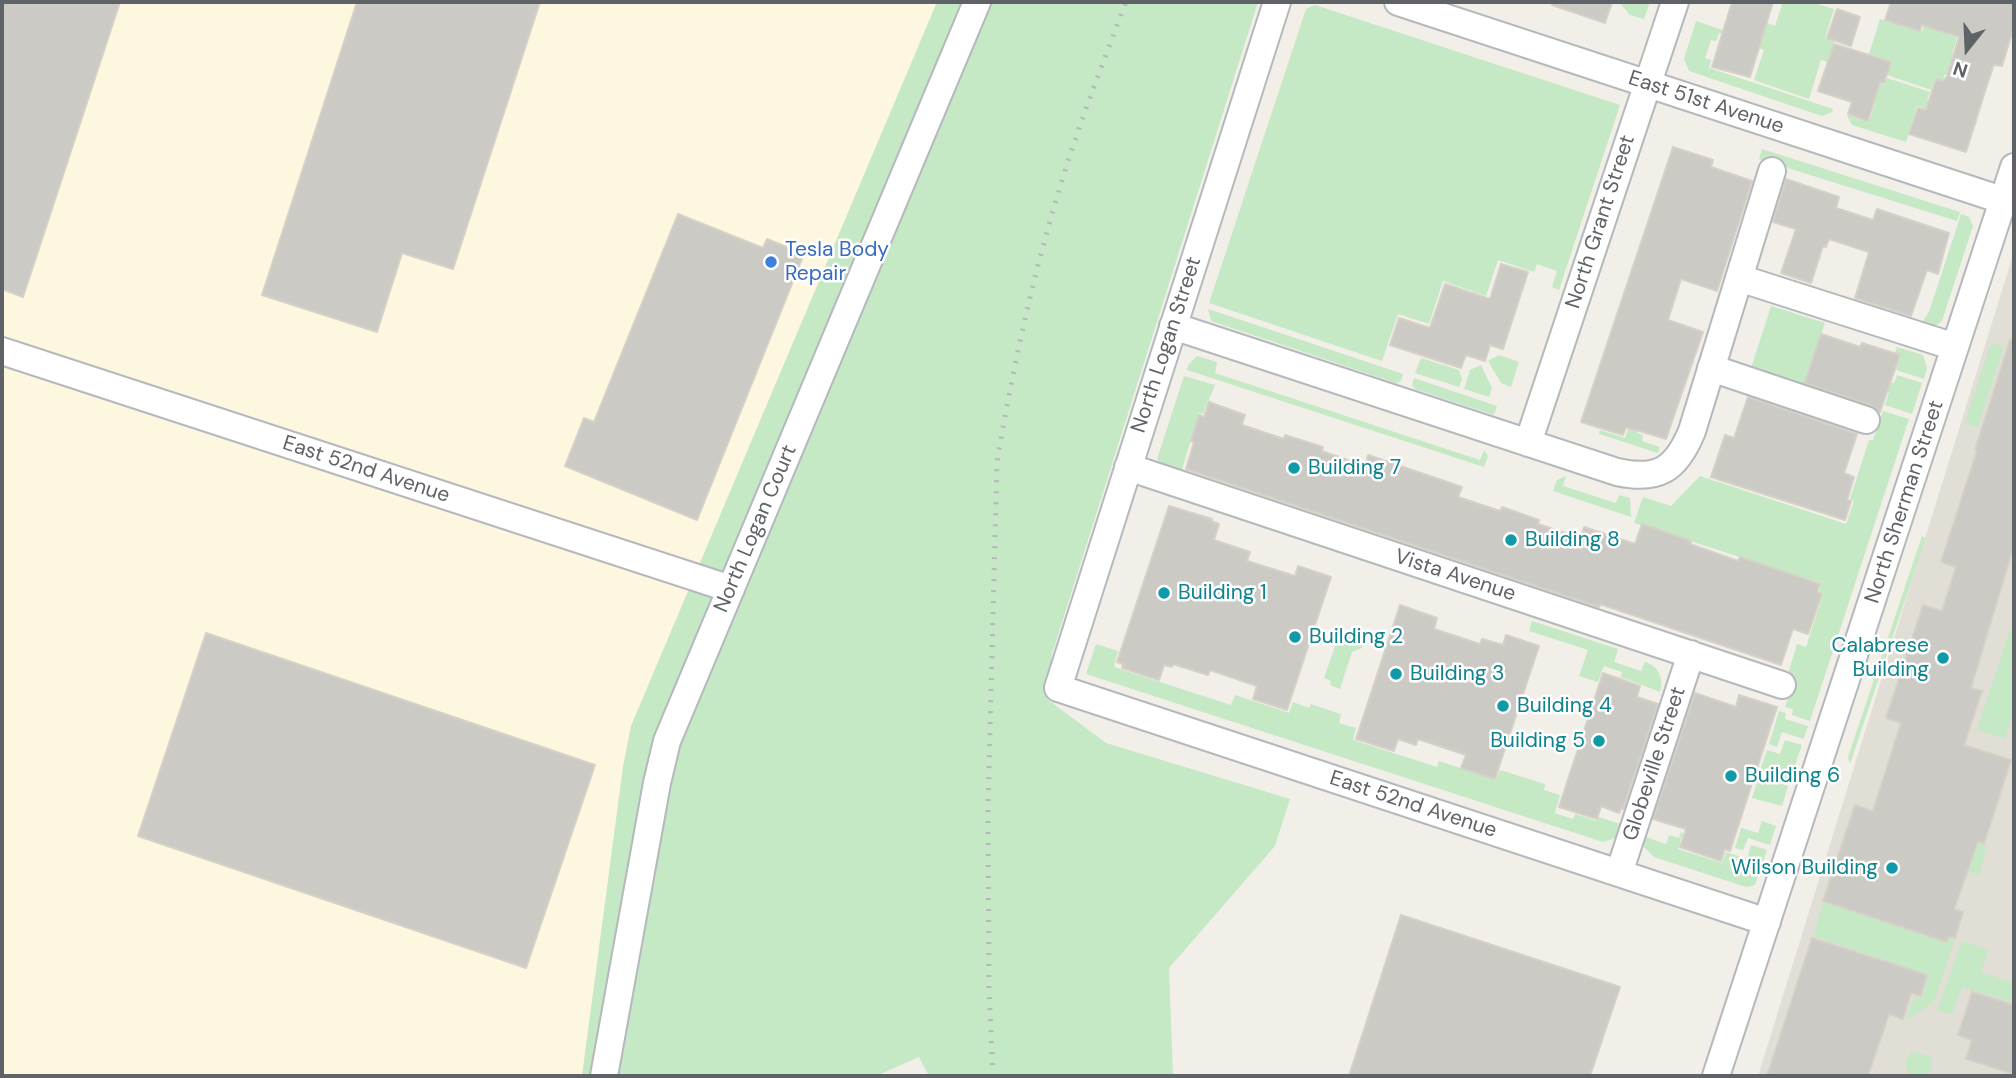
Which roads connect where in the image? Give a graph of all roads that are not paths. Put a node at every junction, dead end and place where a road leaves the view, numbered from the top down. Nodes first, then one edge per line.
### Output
1 (977, 2) edge
2 (1277, 2) edge
3 (1398, 2) edge
4 (1675, 2) edge
5 (1647, 83) junction
6 (2014, 167) edge
7 (1772, 171) dead end
8 (2009, 202) edge
9 (1739, 278) junction
10 (1173, 326) junction
11 (1955, 346) junction
12 (2, 351) edge
13 (1711, 368) junction
14 (1867, 421) dead end
15 (1528, 443) junction
16 (1128, 467) junction
17 (731, 589) junction
18 (1691, 654) junction
19 (1782, 685) dead end
20 (1058, 688) joint
21 (1619, 873) junction
22 (1768, 922) junction
23 (604, 1076) edge
24 (1716, 1076) edge

1 - 17 street, North Logan Court
2 - 10 street, North Logan Street
3 - 5 street, East 51st Avenue
4 - 5 street, North Grant Street
5 - 8 street, East 51st Avenue
5 - 15 street, North Grant Street
6 - 8 street, North Sherman Street
7 - 9 street
8 - 11 street, North Sherman Street
9 - 11 street
9 - 13 street
10 - 15 street
10 - 16 street, North Logan Street
11 - 22 street, North Sherman Street
12 - 17 street, East 52nd Avenue
13 - 14 street
13 - 15 street
16 - 18 street, Vista Avenue
16 - 20 street, North Logan Street
17 - 23 street, North Logan Court
18 - 19 street, Vista Avenue
18 - 21 street, Globeville Street
20 - 21 street, East 52nd Avenue
21 - 22 street, East 52nd Avenue
22 - 24 street, North Sherman Street

